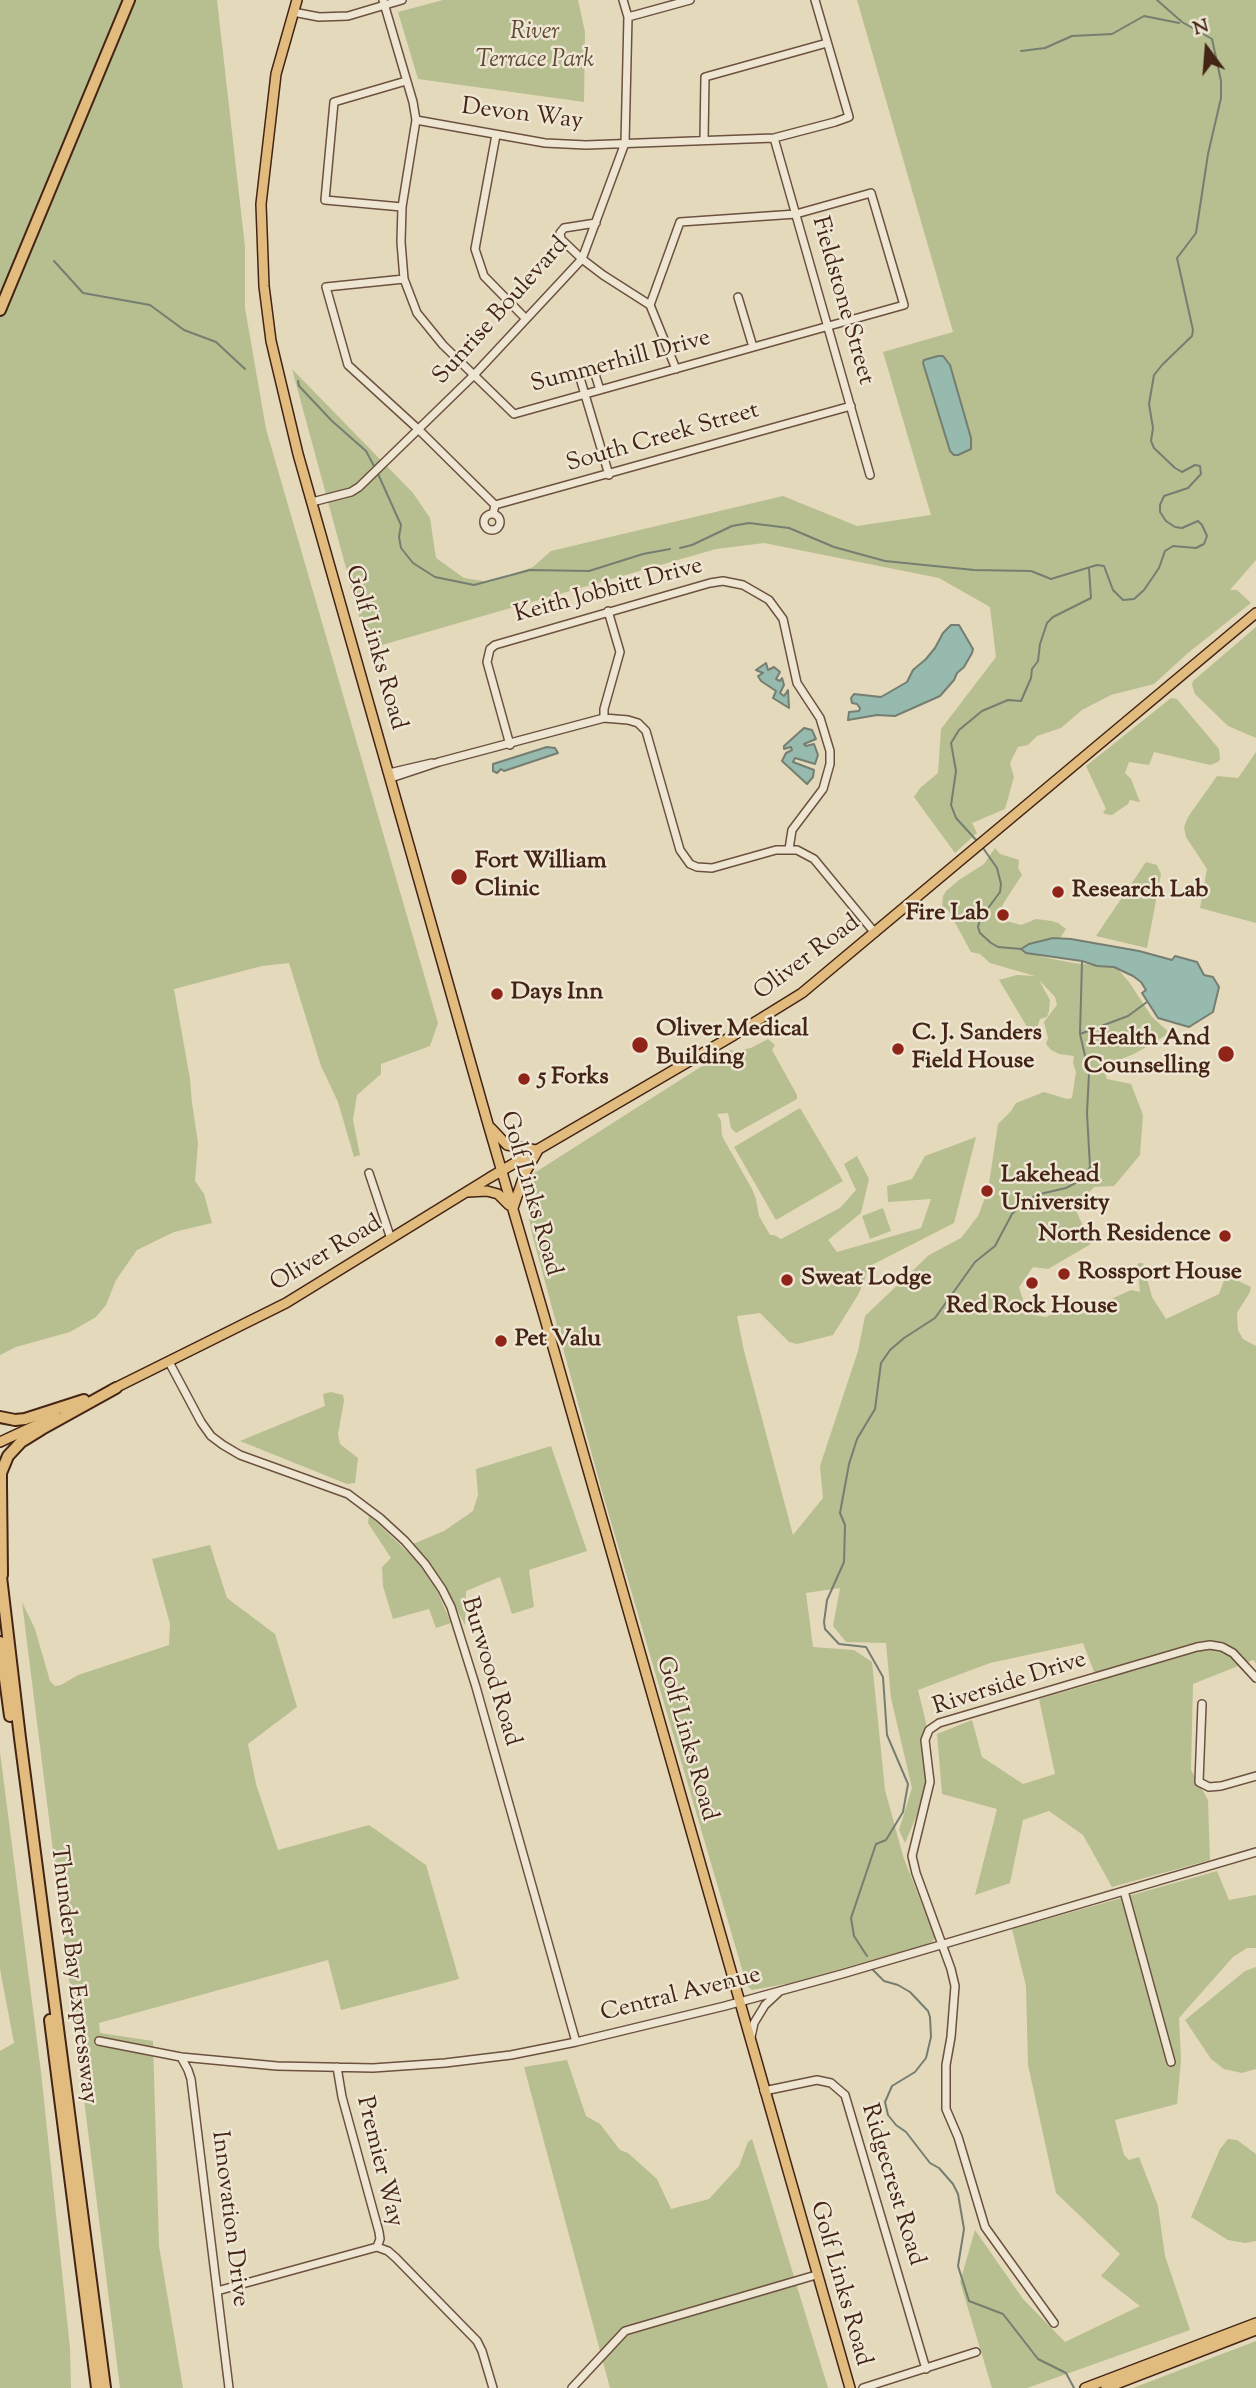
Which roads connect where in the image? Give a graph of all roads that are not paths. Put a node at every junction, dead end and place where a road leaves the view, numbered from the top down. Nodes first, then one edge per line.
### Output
1 (121, 0) edge
2 (129, 0) edge
3 (297, 0) edge
4 (402, 0) edge
5 (623, 0) edge
6 (690, 0) edge
7 (815, 0) edge
8 (383, 2) edge
9 (293, 12) junction
10 (628, 18) junction
11 (827, 43) junction
12 (406, 81) junction
13 (415, 120) junction
14 (496, 135) junction
15 (774, 138) junction
16 (704, 140) junction
17 (625, 143) junction
18 (402, 207) junction
19 (796, 214) junction
20 (596, 223) junction
21 (582, 259) junction
22 (404, 279) junction
23 (0, 292) edge
24 (738, 297) dead end
25 (650, 305) junction
26 (0, 310) edge
27 (526, 319) junction
28 (828, 325) junction
29 (753, 347) junction
30 (676, 369) junction
31 (473, 376) junction
32 (600, 390) junction
33 (585, 394) junction
34 (851, 406) junction
35 (418, 429) junction
36 (609, 475) junction
37 (870, 475) dead end
38 (312, 502) junction
39 (495, 505) junction
40 (493, 514) dead end
41 (608, 611) junction
42 (1256, 613) edge
43 (604, 718) junction
44 (510, 745) junction
45 (390, 776) junction
46 (789, 849) junction
47 (875, 933) junction
48 (488, 1124) junction
49 (538, 1149) junction
50 (501, 1171) junction
51 (369, 1174) dead end
52 (466, 1192) junction
53 (512, 1209) junction
54 (391, 1239) junction
55 (169, 1362) junction
56 (116, 1388) junction
57 (0, 1417) edge
58 (0, 1442) edge
59 (0, 1568) edge
60 (2, 1582) junction
61 (0, 1642) edge
62 (1256, 1678) edge
63 (1202, 1704) dead end
64 (1256, 1776) edge
65 (1256, 1852) edge
66 (1124, 1891) junction
67 (942, 1944) junction
68 (781, 1990) junction
69 (740, 2002) junction
70 (99, 2041) dead end
71 (750, 2041) junction
72 (576, 2042) junction
73 (181, 2057) junction
74 (1171, 2062) dead end
75 (337, 2067) junction
76 (764, 2091) junction
77 (377, 2247) junction
78 (816, 2276) junction
79 (218, 2291) junction
80 (1054, 2323) dead end
81 (1256, 2323) edge
82 (1256, 2330) edge
83 (976, 2352) dead end
84 (926, 2369) junction
85 (97, 2388) edge
86 (105, 2388) edge
87 (229, 2388) edge
88 (493, 2388) edge
89 (572, 2388) edge
90 (850, 2388) edge
91 (863, 2388) edge
92 (1085, 2388) edge
93 (1106, 2388) edge

1 - 23 highway
2 - 26 highway
3 - 9 main road, Golf Links Road
4 - 8 street
5 - 10 street, Sunrise Boulevard
6 - 10 street
7 - 11 street
8 - 9 street
8 - 12 street, Summerhill Drive
9 - 38 main road, Golf Links Road
10 - 17 street, Sunrise Boulevard
11 - 15 street, Devon Way
11 - 16 street
12 - 13 street, Summerhill Drive
12 - 18 street
13 - 14 street, Devon Way
13 - 18 street, Summerhill Drive
14 - 17 street, Devon Way
14 - 27 street
15 - 16 street, Devon Way
15 - 19 street, Fieldstone Street
16 - 17 street, Devon Way
17 - 20 street, Sunrise Boulevard
18 - 22 street, Summerhill Drive
19 - 25 street
19 - 28 street, Fieldstone Street
19 - 28 street, Summerhill Drive
20 - 21 street, Sunrise Boulevard
20 - 21 street
21 - 25 street
21 - 27 street, Sunrise Boulevard
22 - 31 street, Summerhill Drive
22 - 35 street
24 - 29 street
25 - 30 street
27 - 31 street, Sunrise Boulevard
28 - 29 street, Summerhill Drive
28 - 34 street, Fieldstone Street
29 - 30 street, Summerhill Drive
30 - 32 street, Summerhill Drive
31 - 33 street, Summerhill Drive
31 - 35 street, Sunrise Boulevard
32 - 33 street, Summerhill Drive
32 - 33 street
33 - 36 street
34 - 36 street, South Creek Street
34 - 37 street, Fieldstone Street
35 - 38 street, Sunrise Boulevard
35 - 39 street
36 - 39 street, South Creek Street
38 - 45 main road, Golf Links Road
39 - 40 street
41 - 43 street
41 - 44 street, Keith Jobbitt Drive
41 - 46 street, Keith Jobbitt Drive
42 - 47 main road, Oliver Road
43 - 44 street
43 - 46 street
44 - 45 street
45 - 48 main road, Golf Links Road
46 - 47 street
47 - 49 main road, Oliver Road
48 - 49 main road
48 - 50 main road, Golf Links Road
49 - 50 main road, Oliver Road
49 - 53 main road
50 - 52 main road, Oliver Road
50 - 53 main road, Golf Links Road
51 - 54 street
52 - 53 main road
52 - 54 main road, Oliver Road
53 - 69 main road, Golf Links Road
54 - 55 main road, Oliver Road
55 - 56 main road, Oliver Road
55 - 72 street, Burwood Road
56 - 57 highway
56 - 58 main road, Oliver Road
56 - 60 highway
59 - 60 highway, Thunder Bay Expressway
60 - 86 highway, Thunder Bay Expressway
61 - 85 highway, Thunder Bay Expressway
62 - 67 street, Riverside Drive
63 - 64 street
65 - 66 street, Central Avenue
66 - 67 street, Central Avenue
66 - 74 street
67 - 68 street, Central Avenue
67 - 80 street, Riverside Drive
68 - 69 street, Central Avenue
68 - 71 street
69 - 71 main road, Golf Links Road
69 - 72 street, Central Avenue
70 - 73 street, Central Avenue
71 - 76 main road, Golf Links Road
72 - 75 street, Central Avenue
73 - 75 street, Central Avenue
73 - 79 street, Innovation Drive
75 - 77 street, Premier Way
76 - 78 main road, Golf Links Road
76 - 84 street, Ridgecrest Road
77 - 79 street
77 - 88 street, Premier Way
78 - 89 street
78 - 90 main road, Golf Links Road
79 - 87 street, Innovation Drive
81 - 92 main road
82 - 93 main road
83 - 84 street
84 - 91 street

